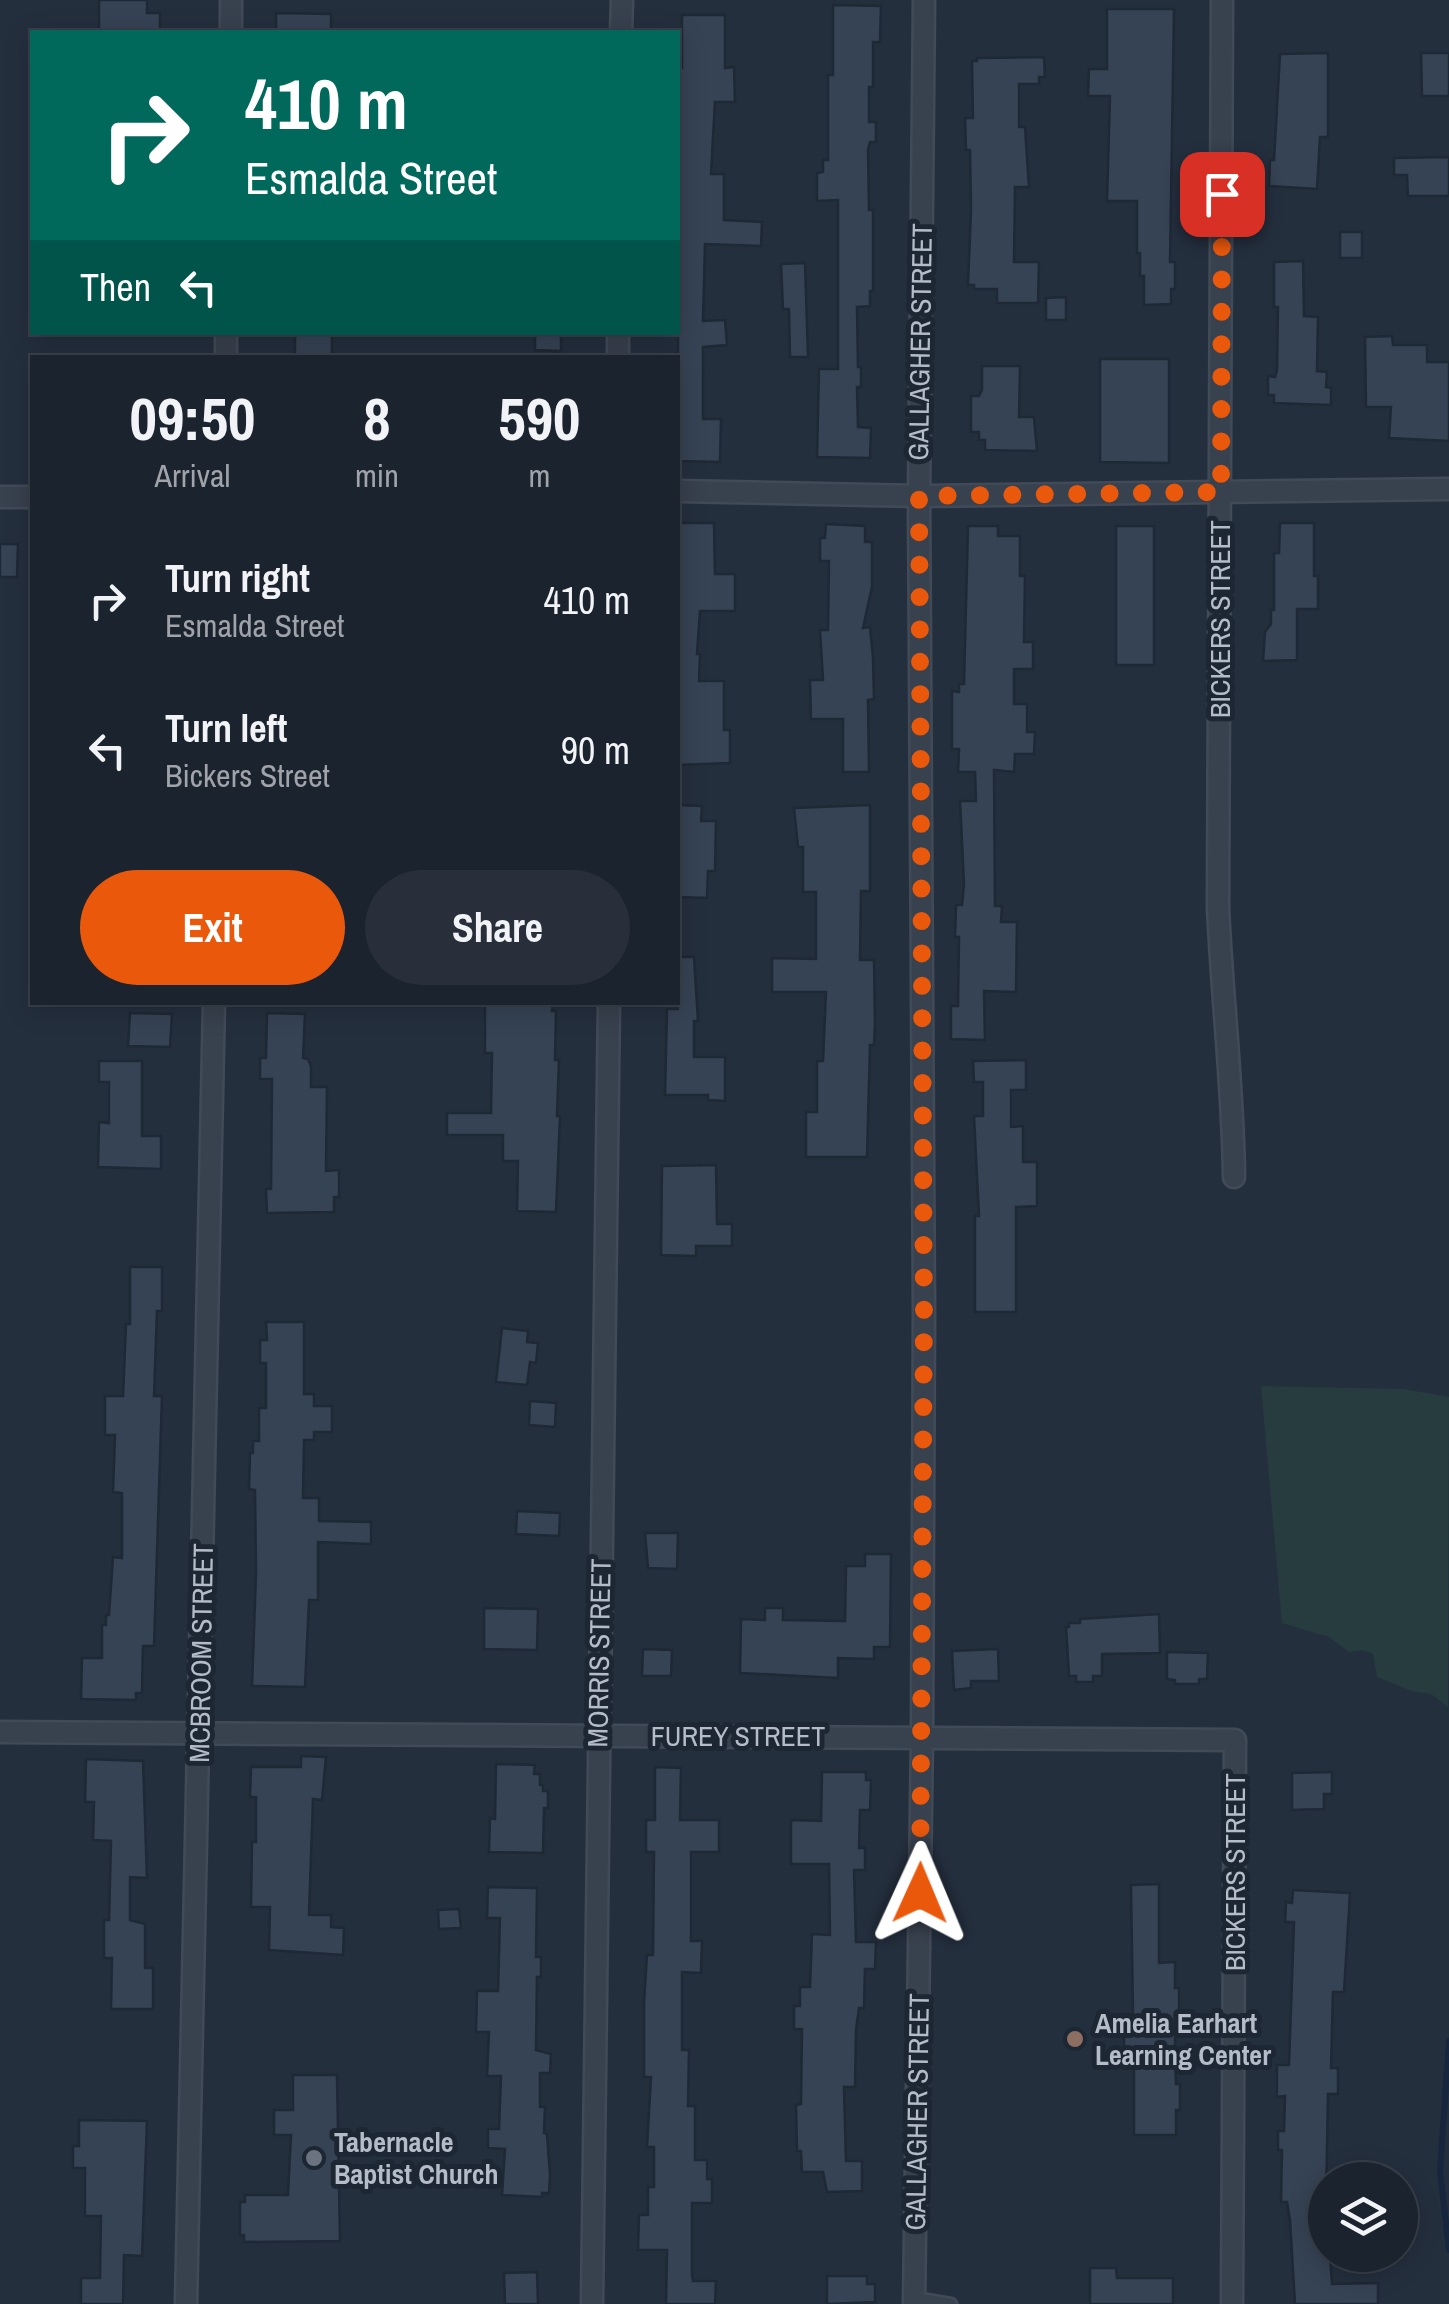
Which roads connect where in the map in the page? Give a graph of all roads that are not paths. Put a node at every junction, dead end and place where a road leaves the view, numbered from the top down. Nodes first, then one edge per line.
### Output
1 (231, 0) edge
2 (622, 0) edge
3 (924, 0) edge
4 (1222, 0) edge
5 (231, 30) edge
6 (622, 30) edge
7 (1449, 488) edge
8 (680, 491) edge
9 (1221, 492) junction
10 (919, 496) junction
11 (0, 497) edge
12 (30, 497) edge
13 (214, 1005) edge
14 (609, 1005) edge
15 (1234, 1177) dead end
16 (0, 1732) edge
17 (199, 1733) junction
18 (598, 1735) junction
19 (922, 1736) junction
20 (1236, 1740) joint
21 (914, 2301) edge
22 (186, 2304) edge
23 (592, 2304) edge
24 (950, 2304) edge
25 (1232, 2304) edge

1 - 5 street
2 - 6 street
3 - 10 street, GALLAGHER STREET
4 - 9 street, BICKERS STREET
7 - 9 street
8 - 10 street
9 - 10 street
9 - 15 street, BICKERS STREET
10 - 19 street, GALLAGHER STREET
11 - 12 street
13 - 17 street, MCBROOM STREET
14 - 18 street, MORRIS STREET
16 - 17 street, FUREY STREET
17 - 18 street, FUREY STREET
17 - 22 street, MCBROOM STREET
18 - 19 street, FUREY STREET
18 - 23 street, MORRIS STREET
19 - 20 street, FUREY STREET
19 - 21 street, GALLAGHER STREET
20 - 25 street, BICKERS STREET
21 - 24 lane

